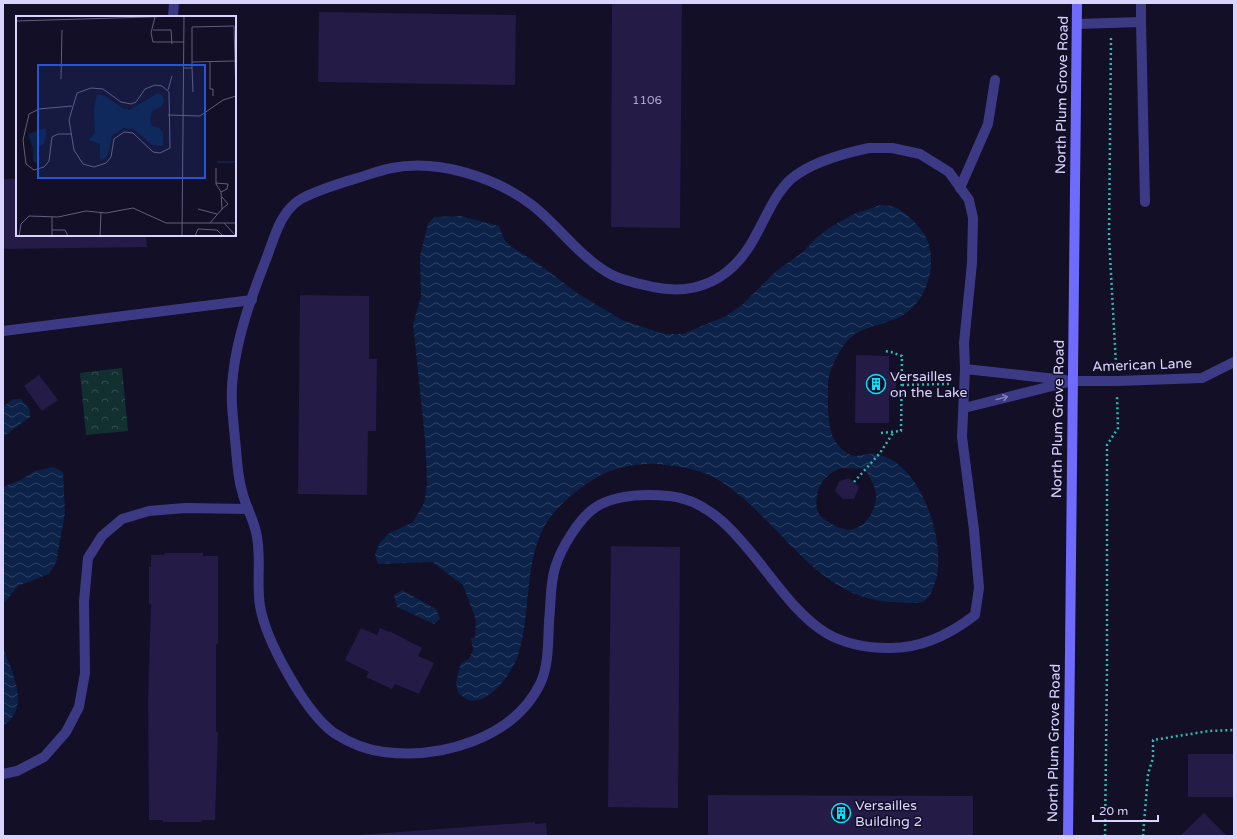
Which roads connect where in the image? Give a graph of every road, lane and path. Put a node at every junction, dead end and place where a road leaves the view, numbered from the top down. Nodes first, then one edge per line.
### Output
1 (174, 3) edge
2 (1077, 3) edge
3 (1141, 3) edge
4 (173, 16) edge
5 (1141, 22) junction
6 (1111, 23) junction
7 (1077, 24) junction
8 (995, 80) dead end
9 (960, 188) junction
10 (1145, 202) dead end
11 (252, 300) junction
12 (3, 331) edge
13 (1116, 348) dead end
14 (883, 351) dead end
15 (1234, 362) edge
16 (965, 369) junction
17 (1072, 381) junction
18 (965, 383) junction
19 (902, 385) junction
20 (964, 408) junction
21 (1118, 428) dead end
22 (881, 433) dead end
23 (893, 433) junction
24 (854, 482) dead end
25 (248, 509) junction
26 (1234, 730) edge
27 (3, 774) edge
28 (1068, 836) edge
29 (1105, 836) edge
30 (1143, 836) edge

1 - 4 street
2 - 7 street, North Plum Grove Road
3 - 5 street
5 - 6 street
5 - 10 street
6 - 7 street
6 - 13 path
7 - 17 street, North Plum Grove Road
8 - 9 street
9 - 11 street
9 - 16 street
11 - 12 street
11 - 25 street
14 - 19 path
15 - 17 street, American Lane
16 - 17 street
16 - 18 street
20 -> 17 street
17 - 28 street, North Plum Grove Road
18 - 19 path
18 - 20 street
19 - 23 path
20 - 25 street
21 - 29 path
22 - 23 path
23 - 24 path
25 - 27 street
26 - 30 path

